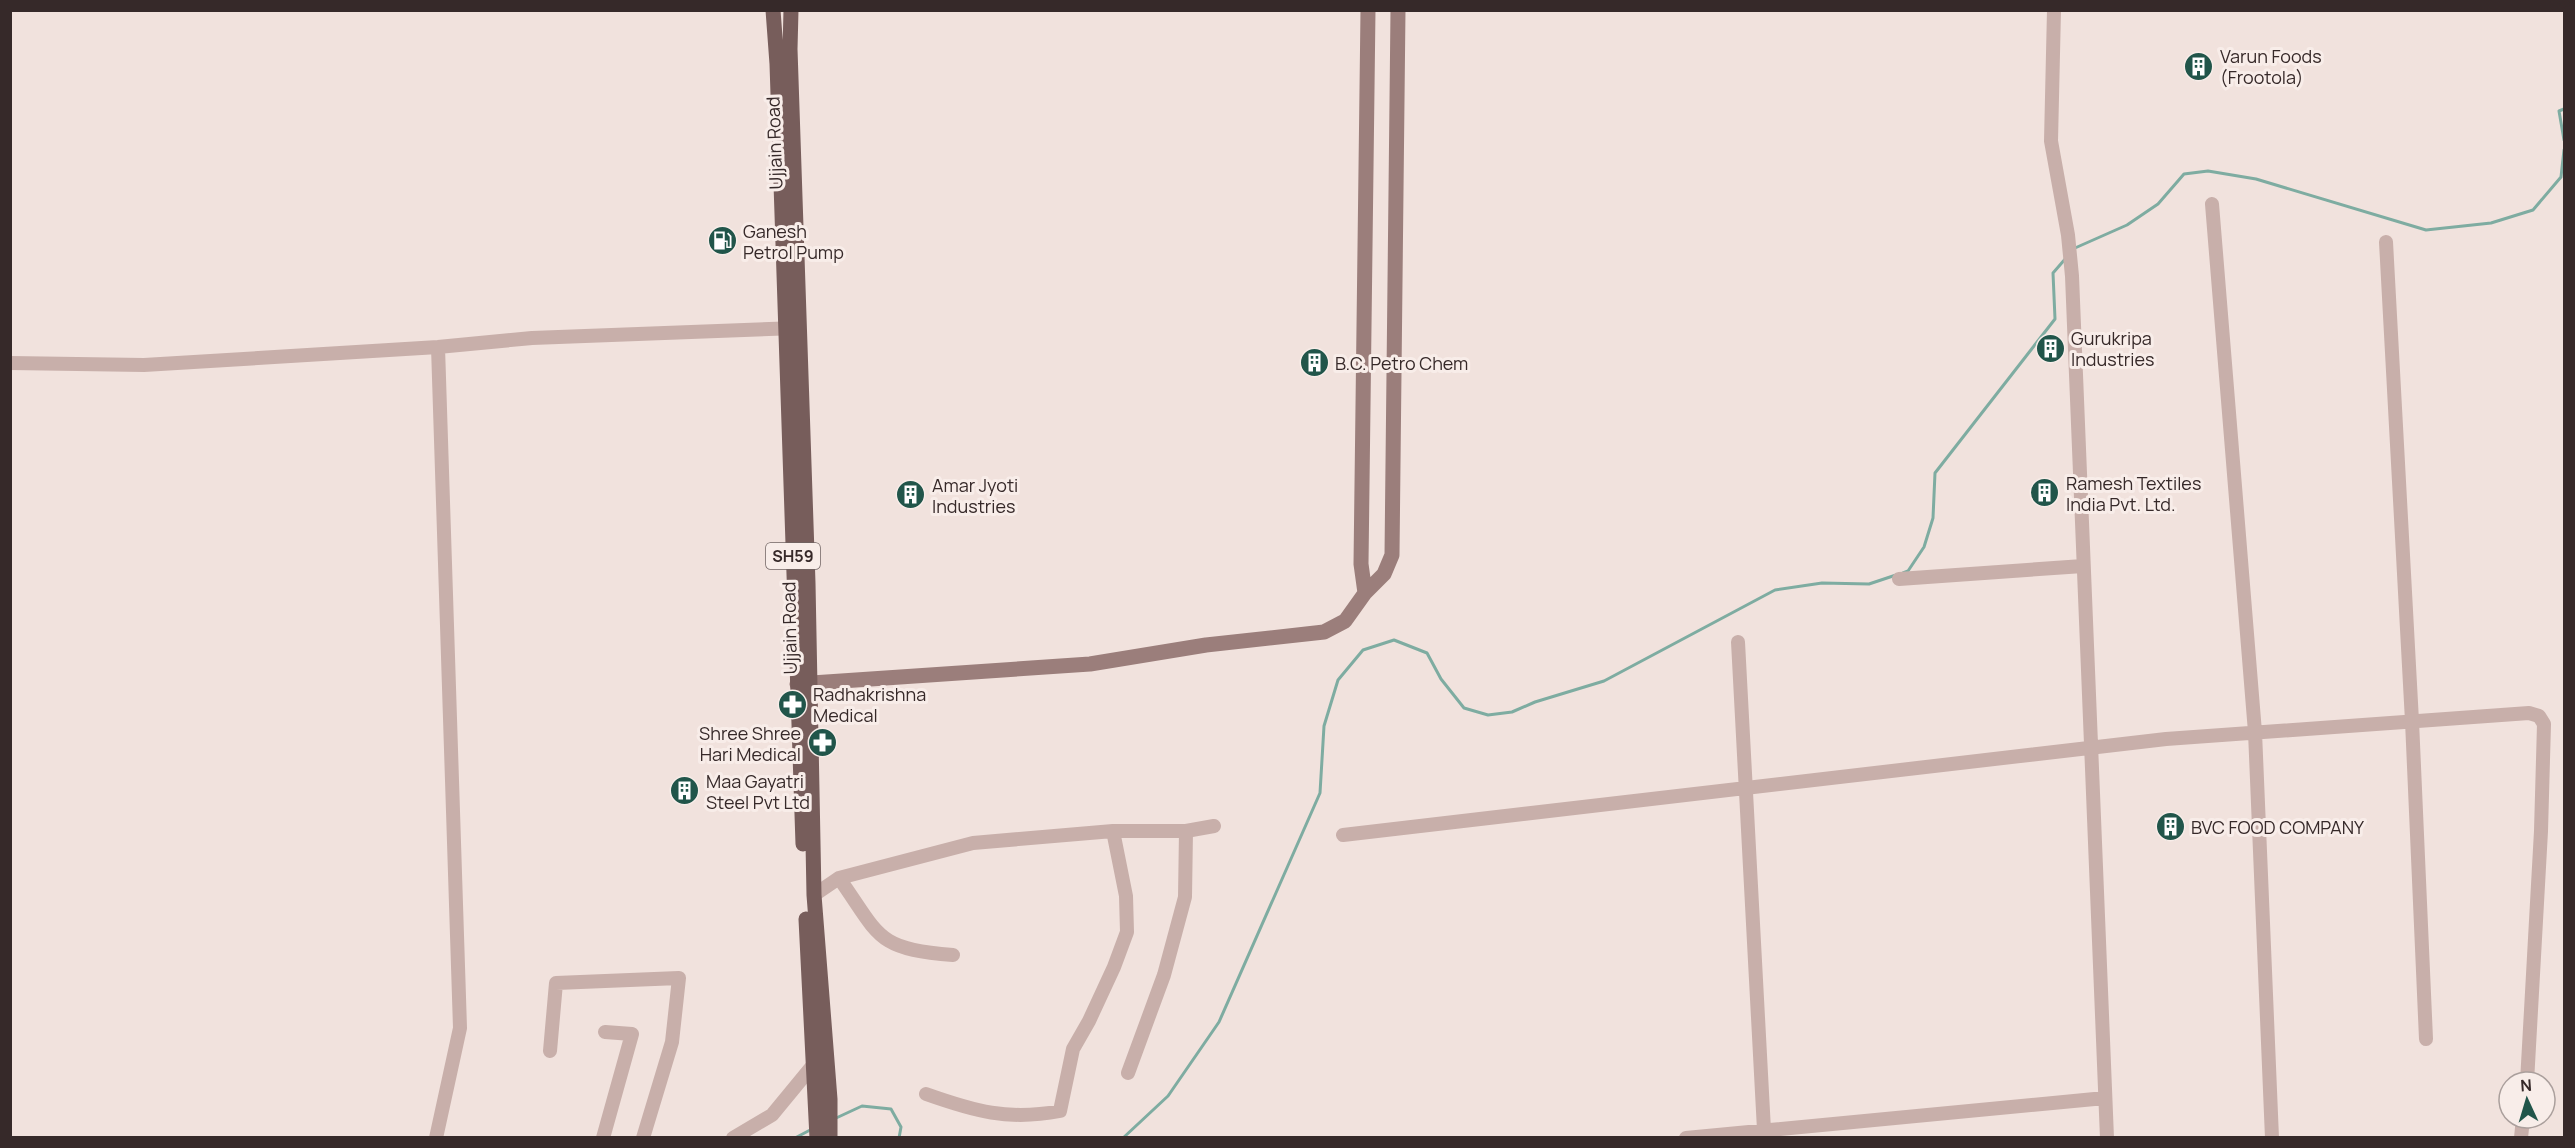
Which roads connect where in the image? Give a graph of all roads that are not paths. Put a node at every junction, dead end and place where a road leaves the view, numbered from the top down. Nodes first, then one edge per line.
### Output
1 (773, 10) edge
2 (791, 10) edge
3 (1368, 10) edge
4 (1398, 10) edge
5 (2054, 10) edge
6 (2212, 204) dead end
7 (2386, 242) dead end
8 (793, 328) junction
9 (438, 347) junction
10 (10, 363) edge
11 (2083, 566) junction
12 (1899, 579) dead end
13 (1365, 593) junction
14 (1738, 642) dead end
15 (803, 683) junction
16 (2412, 721) junction
17 (2254, 732) junction
18 (2091, 748) junction
19 (1746, 789) junction
20 (1214, 826) dead end
21 (1113, 831) junction
22 (1186, 831) junction
23 (1343, 835) dead end
24 (839, 878) junction
25 (814, 895) junction
26 (953, 955) dead end
27 (606, 1032) dead end
28 (2426, 1039) dead end
29 (550, 1051) dead end
30 (814, 1064) junction
31 (2528, 1070) edge
32 (1128, 1073) dead end
33 (926, 1094) dead end
34 (2104, 1098) junction
35 (823, 1100) junction
36 (1764, 1130) junction
37 (436, 1137) edge
38 (603, 1137) edge
39 (642, 1137) edge
40 (733, 1137) edge
41 (817, 1137) edge
42 (830, 1137) edge
43 (1686, 1137) edge
44 (2107, 1137) edge
45 (2272, 1137) edge

1 - 8 main road, Ujjain Road / SH59
2 - 8 main road, Ujjain Road / SH59
3 - 13 street
4 - 13 street
5 - 11 street
6 - 17 street
7 - 16 street
8 - 9 street
8 - 15 main road, Ujjain Road / SH59
9 - 10 street
9 - 37 street
11 - 12 street
11 - 18 street
13 - 15 street
14 - 19 street
15 - 25 main road, Ujjain Road / SH59
15 - 30 main road, Ujjain Road / SH59
16 - 17 street
16 - 28 street
16 - 31 street
17 - 18 street
17 - 45 street
18 - 19 street
18 - 34 street
19 - 23 street
19 - 36 street
20 - 22 street
21 - 22 street
21 - 24 street
21 - 33 street
22 - 32 street
24 - 25 street
24 - 26 street
25 - 35 main road, Ujjain Road / SH59
27 - 38 street
29 - 39 street
30 - 35 main road, Ujjain Road / SH59
30 - 40 street
34 - 36 street
34 - 44 street
35 - 41 main road, Ujjain Road / SH59
35 - 42 main road, Ujjain Road / SH59
36 - 43 street

